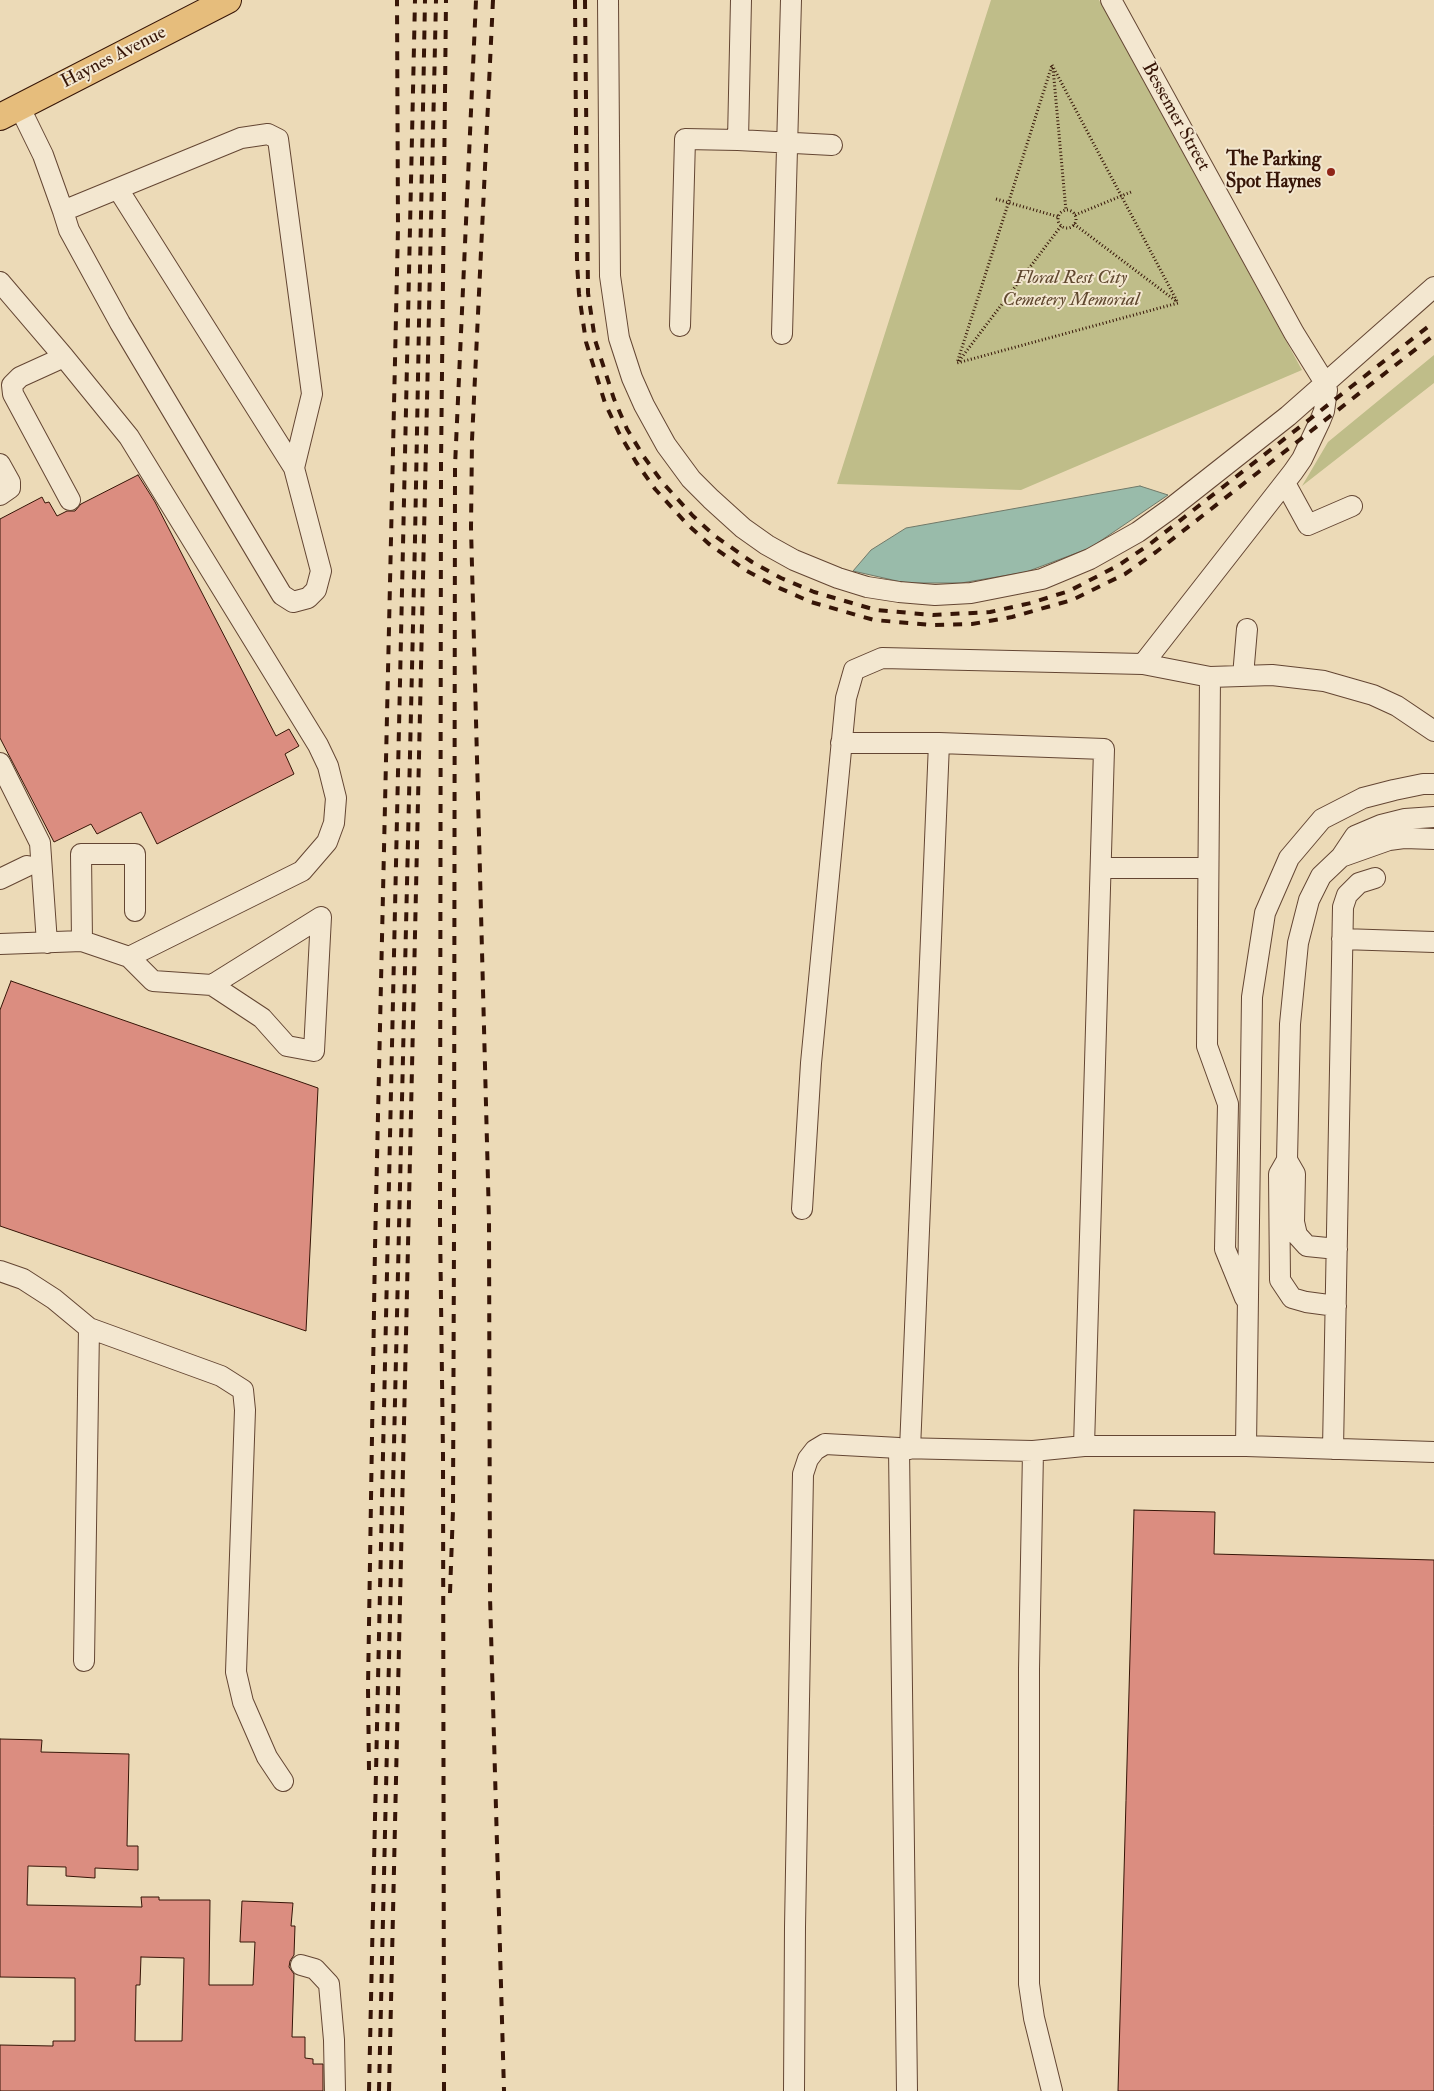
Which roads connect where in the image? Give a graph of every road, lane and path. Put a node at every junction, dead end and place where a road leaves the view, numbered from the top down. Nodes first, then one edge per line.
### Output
1 (228, 0) edge
2 (608, 0) edge
3 (741, 0) edge
4 (791, 0) edge
5 (1111, 0) edge
6 (1052, 65) junction
7 (9, 111) edge
8 (738, 140) junction
9 (788, 143) junction
10 (832, 145) dead end
11 (118, 189) junction
12 (1131, 192) dead end
13 (1122, 196) junction
14 (996, 198) dead end
15 (1009, 201) junction
16 (63, 211) junction
17 (1066, 211) junction
18 (1074, 215) junction
19 (1059, 217) junction
20 (1074, 224) junction
21 (1061, 226) junction
22 (0, 282) edge
23 (1434, 287) edge
24 (1178, 302) junction
25 (680, 326) dead end
26 (782, 334) dead end
27 (64, 357) junction
28 (957, 363) junction
29 (1325, 383) junction
30 (0, 464) edge
31 (294, 468) junction
32 (1285, 483) junction
33 (0, 495) edge
34 (70, 500) dead end
35 (1352, 506) dead end
36 (1247, 629) dead end
37 (1142, 664) junction
38 (1243, 676) junction
39 (1210, 677) junction
40 (1434, 731) edge
41 (841, 742) junction
42 (939, 743) junction
43 (0, 763) edge
44 (1434, 784) edge
45 (1434, 817) edge
46 (1434, 839) edge
47 (1341, 857) junction
48 (27, 866) dead end
49 (1101, 868) junction
50 (1208, 868) junction
51 (1376, 878) dead end
52 (0, 879) edge
53 (135, 911) dead end
54 (1342, 939) junction
55 (82, 941) junction
56 (1434, 942) edge
57 (47, 943) junction
58 (0, 944) edge
59 (129, 957) junction
60 (212, 985) junction
61 (1287, 1160) junction
62 (802, 1208) dead end
63 (1337, 1249) junction
64 (0, 1271) edge
65 (1336, 1306) junction
66 (1249, 1308) junction
67 (89, 1328) junction
68 (1084, 1446) junction
69 (1246, 1446) junction
70 (905, 1449) junction
71 (1333, 1449) junction
72 (1033, 1451) junction
73 (1434, 1452) edge
74 (84, 1661) dead end
75 (283, 1781) dead end
76 (301, 1965) dead end
77 (335, 2091) edge
78 (794, 2091) edge
79 (907, 2091) edge
80 (1052, 2091) edge

1 - 7 main road, Haynes Avenue
2 - 29 street
3 - 8 street
4 - 9 street
5 - 29 street, Bessemer Street
6 - 13 path
6 - 15 path
6 - 17 path
7 - 16 street
8 - 9 street
8 - 25 street
9 - 10 street
9 - 26 street
11 - 16 street
11 - 31 street
11 - 31 street
12 - 13 path
13 - 18 path
13 - 24 path
14 - 15 path
15 - 19 path
15 - 28 path
16 - 31 street
17 - 18 path
17 - 19 path
18 - 20 path
19 - 21 path
20 - 21 path
20 - 24 path
21 - 28 path
22 - 27 street
23 - 29 street
24 - 28 path
27 - 34 street
27 - 59 street
29 - 32 street
30 - 33 street
32 - 35 street
32 - 37 street
36 - 38 street
37 - 39 street
37 - 41 street
38 - 39 street
38 - 40 street
39 - 50 street
41 - 42 street
41 - 62 street
42 - 49 street
42 - 70 street
43 - 57 street
44 - 66 street
45 - 47 street
46 - 47 street
47 - 61 street
48 - 52 street
49 - 50 street
49 - 68 street
50 - 66 street
51 - 54 street
53 - 55 street
54 - 56 street
54 - 63 street
55 - 57 street
55 - 59 street
57 - 58 street
59 - 60 street
60 - 60 street
61 - 63 street
61 - 65 street
63 - 65 street
64 - 67 street
65 - 71 street
66 - 69 street
67 - 74 street
67 - 75 street
68 - 69 street
68 - 72 street
69 - 71 street
70 - 72 street
70 - 78 street
70 - 79 street
71 - 73 street
72 - 80 street
76 - 77 street

